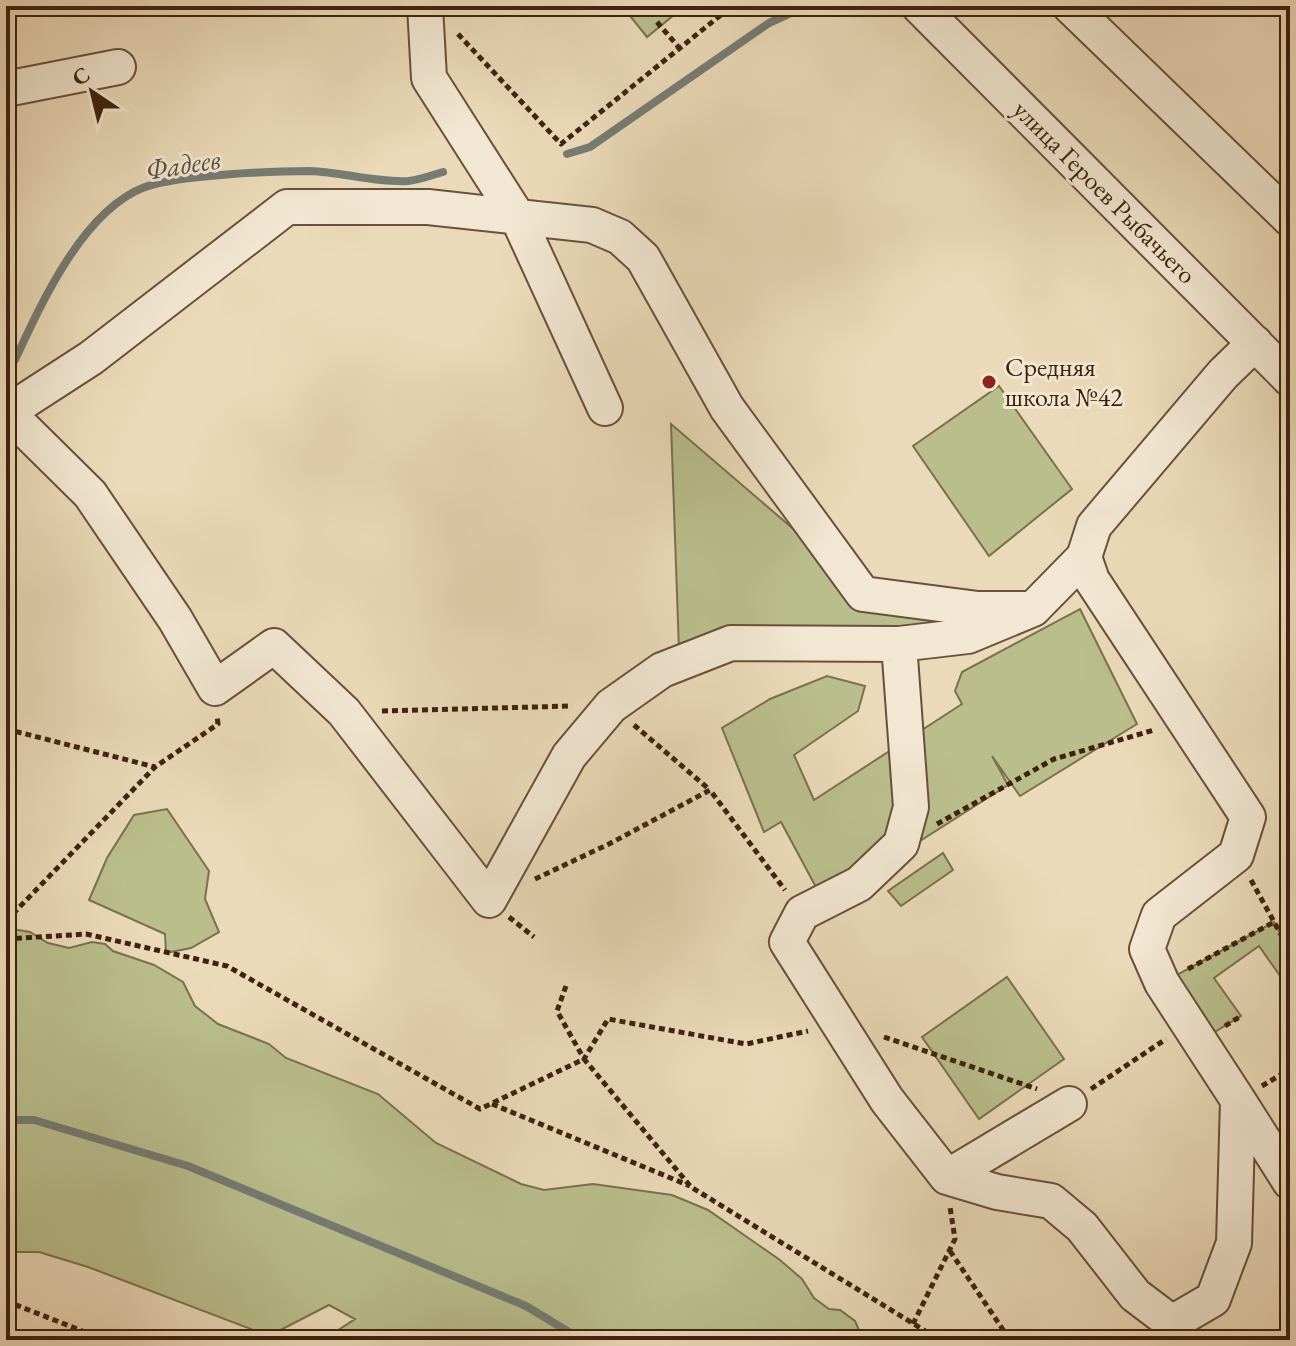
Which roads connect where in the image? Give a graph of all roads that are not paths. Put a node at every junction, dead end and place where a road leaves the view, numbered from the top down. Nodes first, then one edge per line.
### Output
1 (425, 6) edge
2 (919, 6) edge
3 (1070, 6) edge
4 (118, 67) dead end
5 (6, 89) edge
6 (517, 216) junction
7 (1290, 219) edge
8 (1255, 343) junction
9 (1290, 379) edge
10 (605, 408) dead end
11 (6, 412) edge
12 (1084, 557) junction
13 (1033, 609) junction
14 (899, 644) junction
15 (1238, 1100) junction
16 (1069, 1104) dead end
17 (947, 1177) junction
18 (1290, 1182) edge

1 - 6 street
2 - 8 street, улица Героев Рыбачьего
3 - 7 street
4 - 5 street
6 - 10 street
6 - 11 street
6 - 13 street
8 - 9 street, улица Героев Рыбачьего
8 - 12 street
11 - 14 street
12 - 13 street
12 - 15 street
13 - 14 street
14 - 17 street
15 - 17 street
15 - 18 street
16 - 17 street

